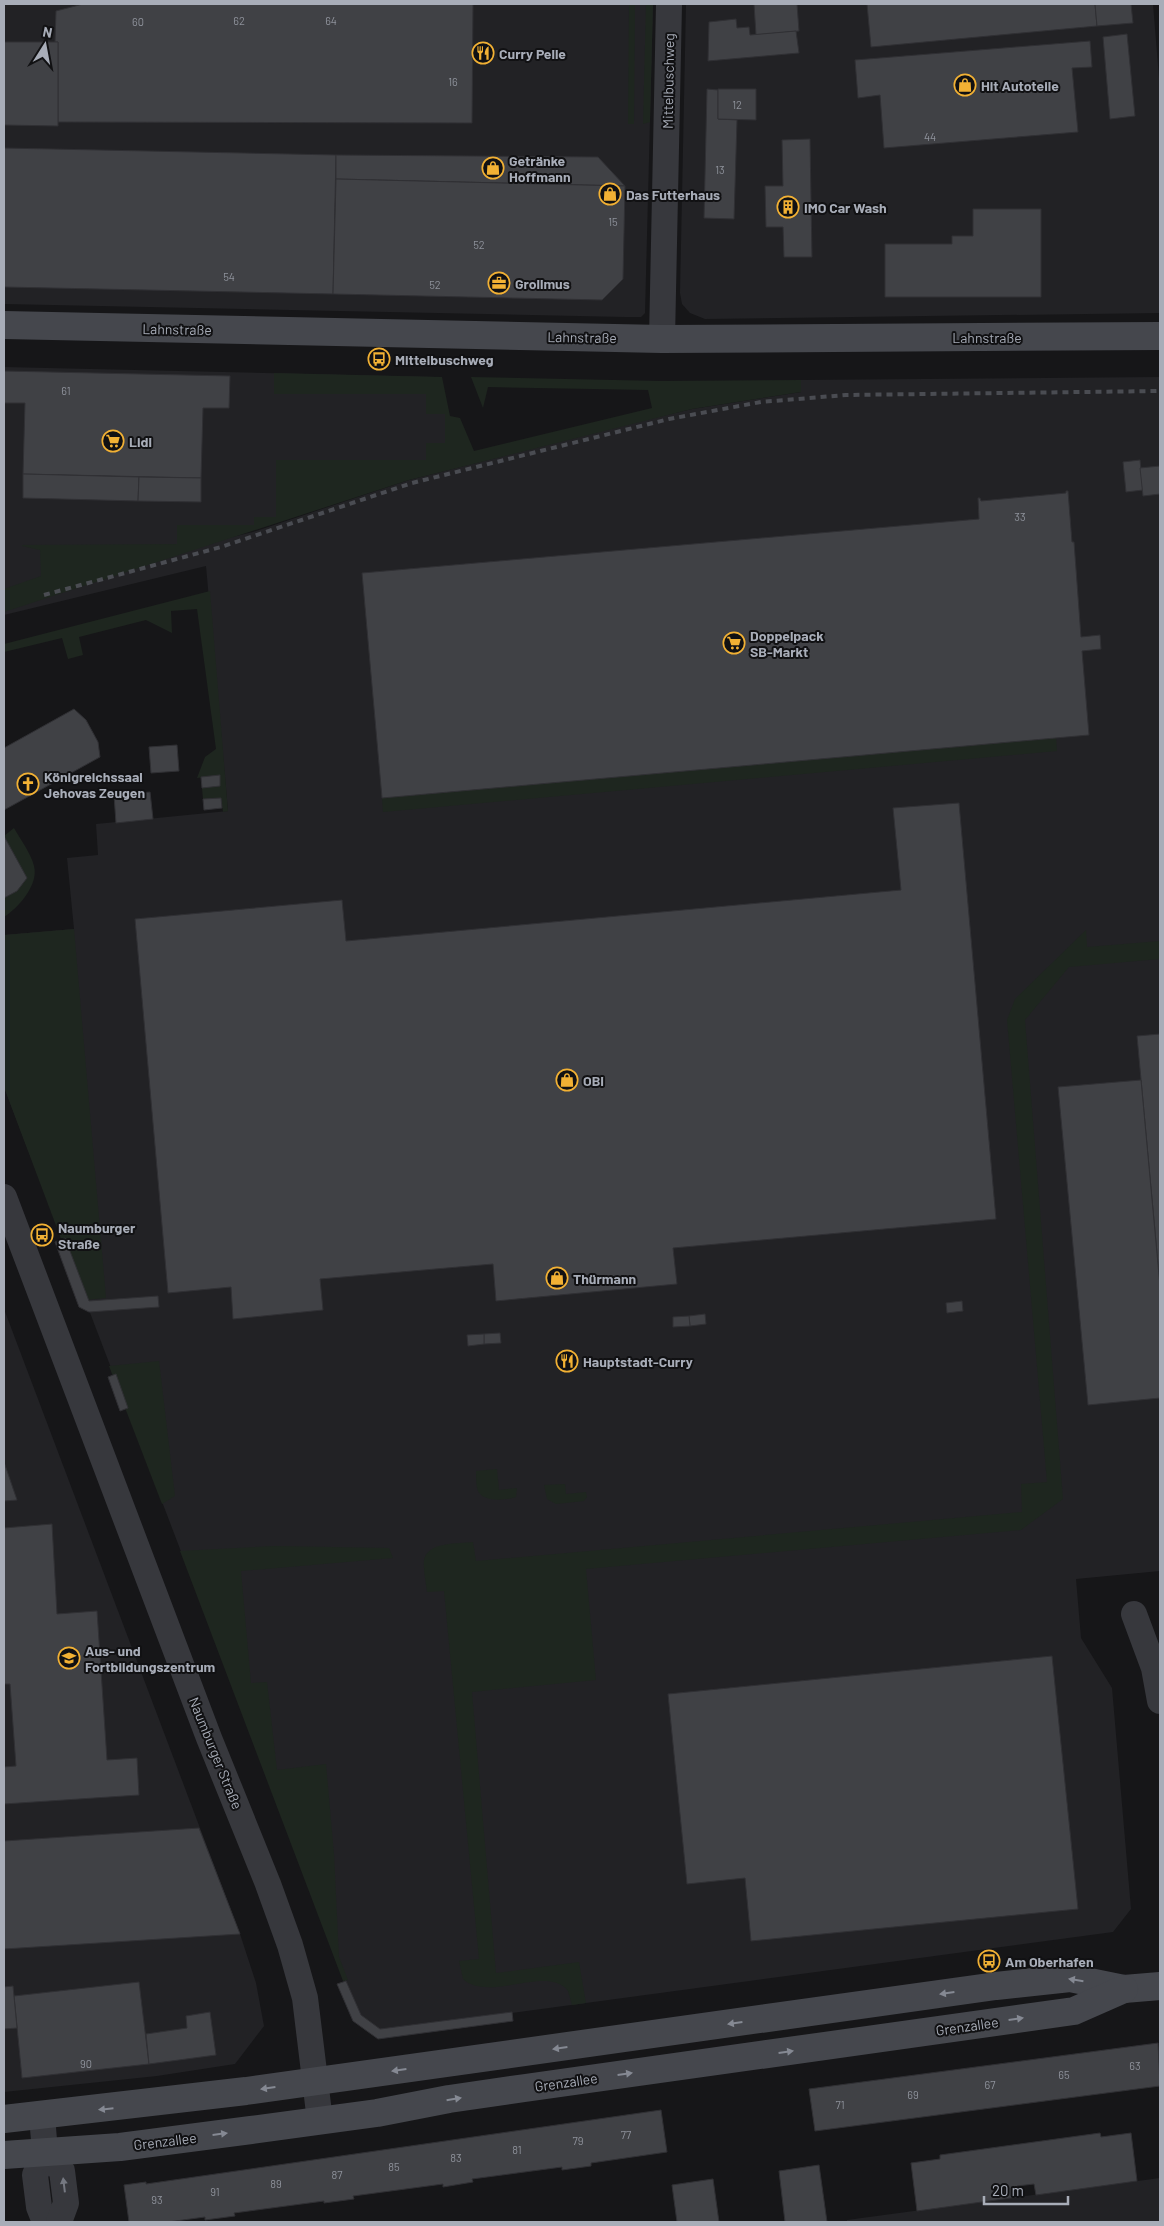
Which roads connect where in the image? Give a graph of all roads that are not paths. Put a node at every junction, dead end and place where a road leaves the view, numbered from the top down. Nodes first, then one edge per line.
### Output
1 (669, 4) edge
2 (4, 325) edge
3 (1160, 336) edge
4 (662, 339) junction
5 (4, 1197) edge
6 (1134, 1614) dead end
7 (1160, 1701) edge
8 (1160, 1986) edge
9 (1124, 1989) junction
10 (316, 2082) junction
11 (42, 2116) junction
12 (4, 2119) edge
13 (320, 2121) junction
14 (45, 2152) junction
15 (4, 2155) edge
16 (45, 2222) edge
17 (59, 2222) edge

1 - 4 street, Mittelbuschweg
2 - 4 main road, Lahnstraße
3 - 4 main road, Lahnstraße
5 - 10 street, Naumburger Straße
6 - 7 street
8 - 9 main road, Grenzallee
9 -> 10 main road, Grenzallee
13 -> 9 main road, Grenzallee
10 -> 11 main road, Grenzallee
10 - 13 street, Naumburger Straße
11 - 12 main road, Grenzallee
11 - 14 street
14 -> 13 main road, Grenzallee
14 - 15 main road, Grenzallee
14 - 16 street
17 -> 14 street

